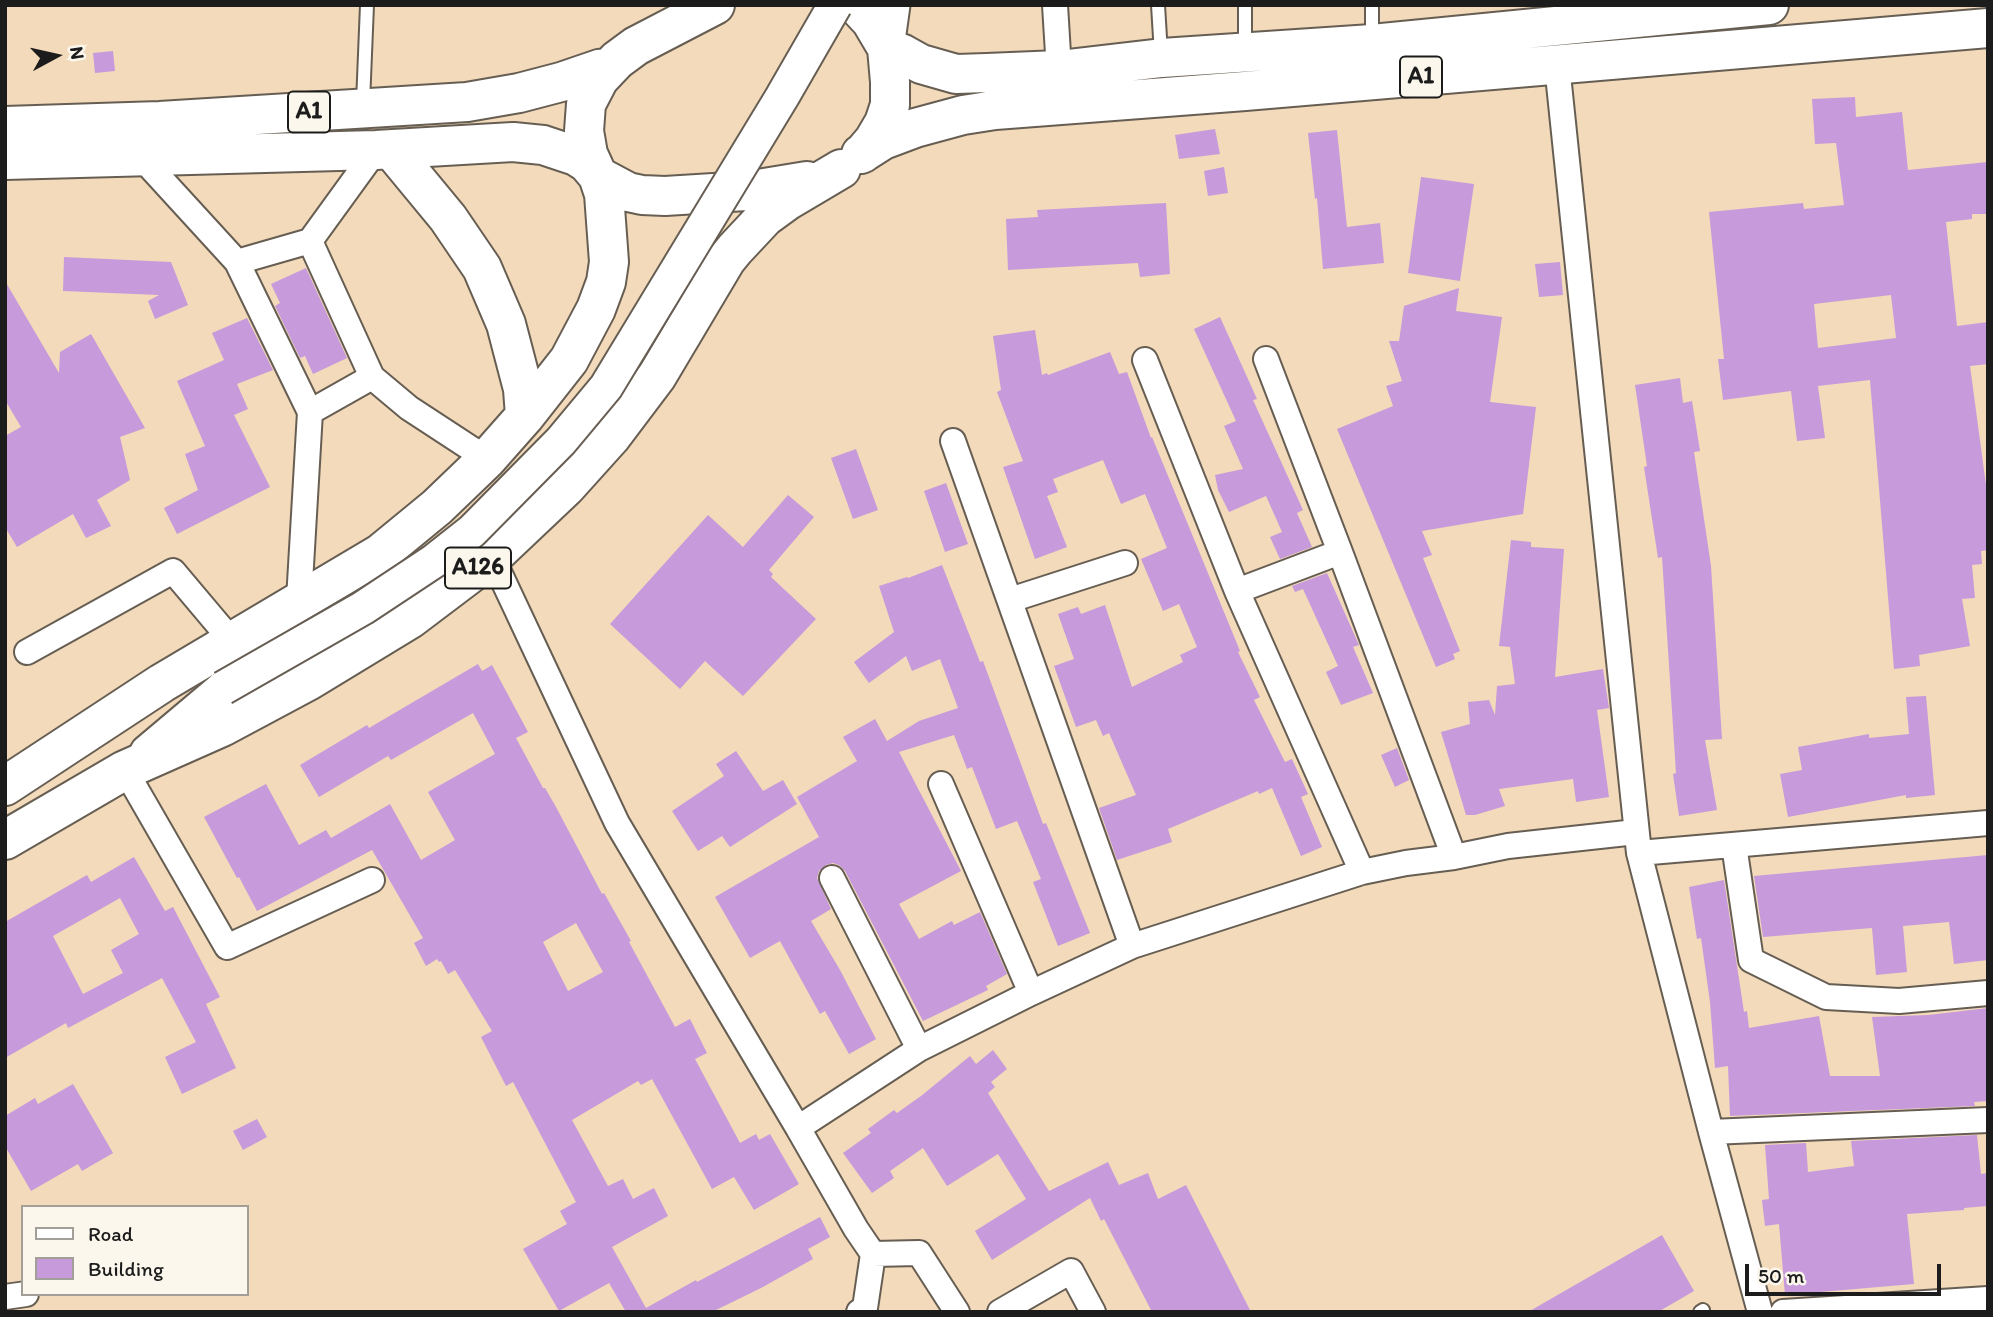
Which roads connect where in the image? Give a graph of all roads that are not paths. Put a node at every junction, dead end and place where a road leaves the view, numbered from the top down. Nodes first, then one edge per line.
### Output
1 (366, 5) edge
2 (715, 5) edge
3 (835, 5) edge
4 (856, 5) edge
5 (893, 5) edge
6 (1055, 5) edge
7 (1158, 5) edge
8 (1245, 5) edge
9 (1372, 5) edge
10 (1747, 6) edge
11 (1988, 28) edge
12 (1372, 44) junction
13 (887, 48) junction
14 (1245, 53) junction
15 (1162, 58) junction
16 (1557, 65) junction
17 (609, 68) junction
18 (1059, 70) junction
19 (363, 109) junction
20 (5, 126) edge
21 (383, 149) junction
22 (140, 156) junction
23 (5, 160) edge
24 (851, 162) junction
25 (598, 176) junction
26 (310, 241) junction
27 (237, 262) junction
28 (1266, 359) dead end
29 (1145, 360) dead end
30 (372, 377) junction
31 (310, 411) junction
32 (525, 416) junction
33 (953, 441) dead end
34 (487, 459) junction
35 (1340, 552) junction
36 (492, 557) junction
37 (1125, 563) dead end
38 (1237, 591) junction
39 (299, 600) junction
40 (1010, 600) junction
41 (232, 641) junction
42 (27, 652) dead end
43 (223, 688) junction
44 (103, 723) junction
45 (125, 769) junction
46 (941, 784) dead end
47 (5, 786) edge
48 (1988, 823) edge
49 (5, 840) edge
50 (1637, 842) junction
51 (1734, 845) junction
52 (1454, 857) junction
53 (1362, 872) junction
54 (832, 878) dead end
55 (372, 880) dead end
56 (1132, 946) junction
57 (1031, 993) junction
58 (1988, 993) edge
59 (919, 1049) junction
60 (1988, 1120) edge
61 (799, 1128) junction
62 (1711, 1132) junction
63 (873, 1254) junction
64 (1988, 1298) edge
65 (859, 1312) edge
66 (957, 1312) edge
67 (1000, 1312) edge
68 (1093, 1312) edge
69 (1760, 1312) edge
70 (1783, 1312) edge

1 - 19 lane
2 - 17 highway
3 - 43 main road, bridge
4 - 13 highway
5 - 13 main road
6 - 18 street
7 - 15 lane
8 - 14 lane
9 - 12 lane
10 - 12 highway, A1
11 - 16 highway, A1
12 - 14 highway, A1
13 - 18 highway, A1
13 - 24 highway
14 - 15 highway, A1
15 - 18 highway, A1
16 - 24 highway, A1
16 - 50 street
17 - 19 highway, A1
17 - 25 highway
19 - 20 highway, A1
21 - 22 highway, A1
21 - 25 highway, A1
21 - 26 street
21 - 32 highway
22 - 23 highway, A1
22 - 27 street
24 - 25 highway
24 - 36 highway, A126
25 - 32 highway, A126
26 - 27 street
26 - 30 street
27 - 31 street
28 - 35 street
29 - 38 street
30 - 31 street
30 - 34 street
31 - 39 street
32 - 34 highway, A126
33 - 40 street
34 - 39 highway, A126
35 - 38 street
35 - 52 street
36 - 45 highway, A126
36 - 61 street
37 - 40 street
38 - 53 street
39 - 41 highway, A126
40 - 56 street
41 - 42 street
41 - 44 highway, A126
43 - 44 main road
43 - 45 main road
44 - 47 highway, A126
45 - 49 highway, A126
45 - 55 street
46 - 57 street
48 - 51 street
50 - 51 street
50 - 52 street
50 - 62 street
51 - 58 street
52 - 53 street
53 - 56 street
54 - 59 street
56 - 57 street
57 - 59 street
59 - 61 street
60 - 62 street
61 - 63 street
62 - 69 street
63 - 65 street
63 - 66 street
64 - 70 street
67 - 68 street

